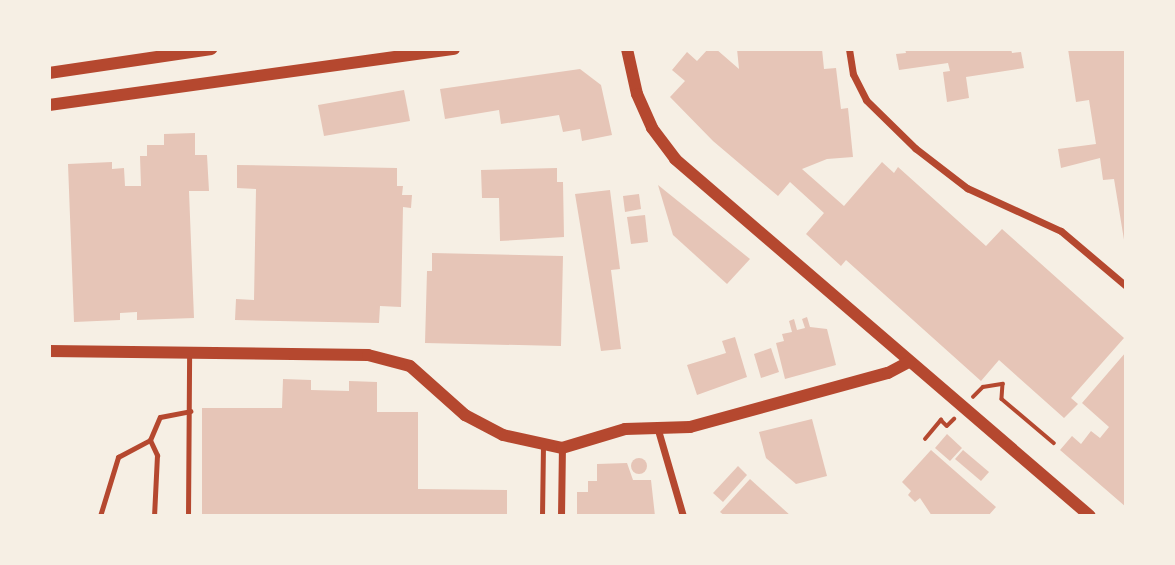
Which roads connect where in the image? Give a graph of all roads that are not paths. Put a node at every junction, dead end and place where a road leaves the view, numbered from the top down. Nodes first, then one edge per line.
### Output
1 (211, 49) edge
2 (454, 49) edge
3 (627, 49) edge
4 (849, 49) edge
5 (49, 73) edge
6 (49, 105) edge
7 (1126, 286) edge
8 (49, 351) edge
9 (189, 352) junction
10 (909, 362) junction
11 (190, 411) junction
12 (658, 430) junction
13 (150, 440) junction
14 (543, 446) junction
15 (562, 448) junction
16 (100, 516) edge
17 (154, 516) edge
18 (188, 516) edge
19 (542, 516) edge
20 (561, 516) edge
21 (683, 516) edge
22 (1090, 516) edge

1 - 5 street
2 - 6 street
3 - 10 street
4 - 7 street
8 - 9 street
9 - 11 lane
9 - 14 street
10 - 12 street
10 - 22 street
11 - 13 lane
11 - 18 lane
12 - 15 street
12 - 21 street
13 - 16 lane
13 - 17 lane
14 - 15 street
14 - 19 lane
15 - 20 street

